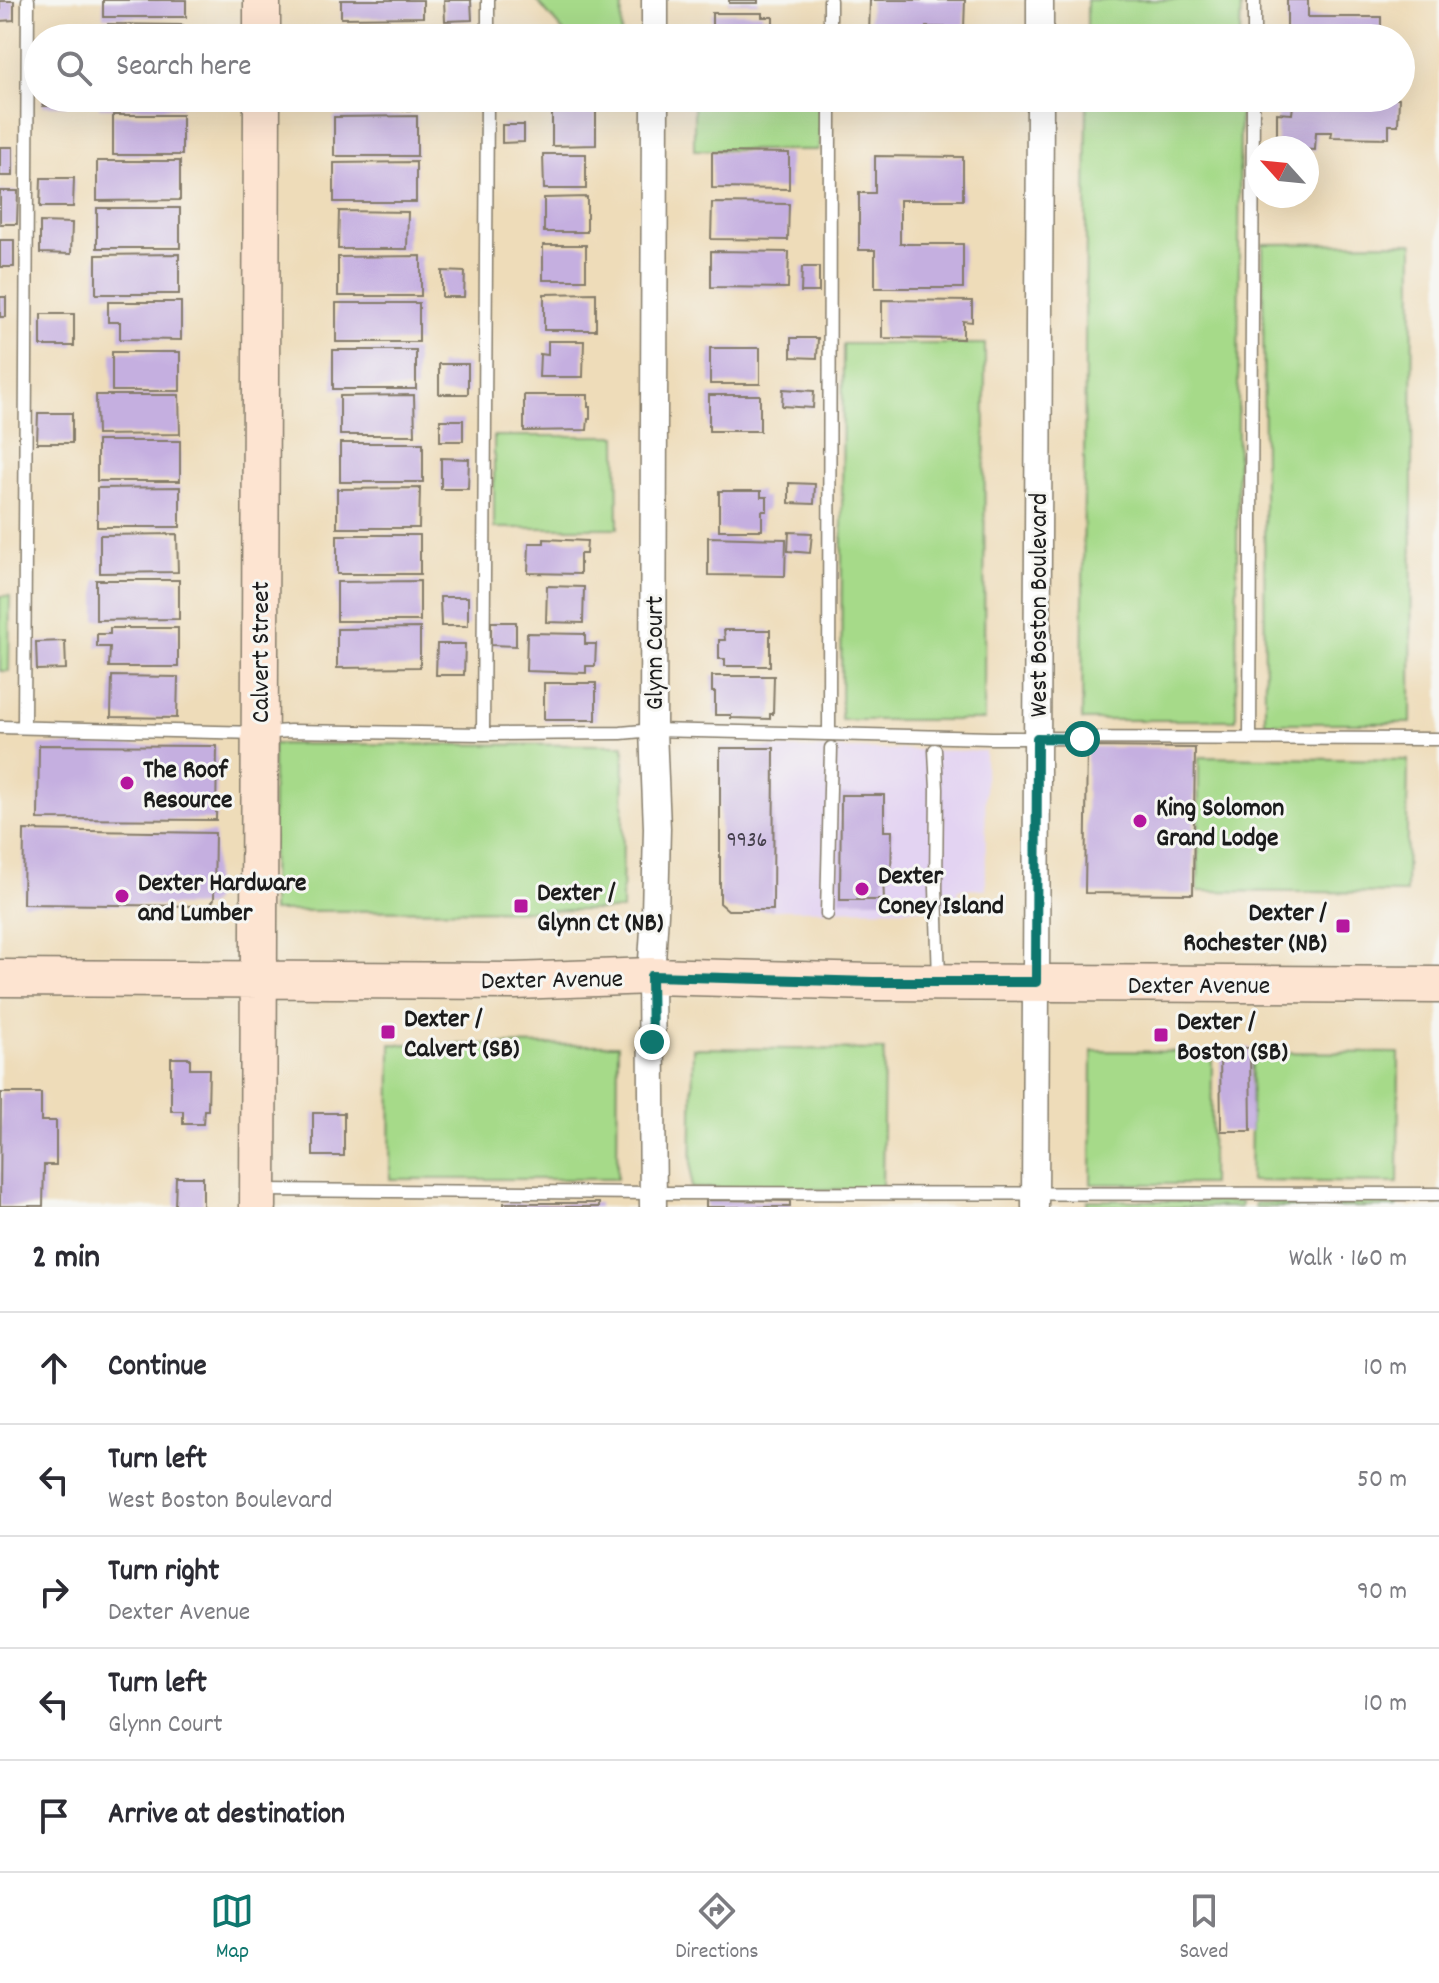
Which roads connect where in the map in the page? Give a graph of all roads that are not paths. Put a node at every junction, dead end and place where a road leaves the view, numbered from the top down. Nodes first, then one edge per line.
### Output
1 (28, 0) edge
2 (262, 0) edge
3 (488, 0) edge
4 (655, 0) edge
5 (830, 0) edge
6 (1040, 0) edge
7 (1254, 0) edge
8 (28, 24) edge
9 (262, 24) edge
10 (488, 24) edge
11 (655, 24) edge
12 (830, 24) edge
13 (1040, 24) edge
14 (1254, 24) edge
15 (27, 112) edge
16 (262, 112) edge
17 (487, 112) edge
18 (655, 112) edge
19 (830, 112) edge
20 (1040, 112) edge
21 (1253, 112) edge
22 (0, 727) edge
23 (24, 727) junction
24 (653, 730) junction
25 (259, 733) junction
26 (483, 734) junction
27 (829, 734) junction
28 (1037, 738) junction
29 (1250, 739) junction
30 (1439, 739) edge
31 (831, 748) dead end
32 (935, 750) dead end
33 (827, 914) dead end
34 (651, 976) junction
35 (0, 978) edge
36 (258, 979) junction
37 (1036, 982) junction
38 (940, 983) junction
39 (1439, 985) edge
40 (836, 1193) junction
41 (1439, 1194) edge
42 (258, 1199) edge
43 (653, 1200) edge
44 (1035, 1200) edge
45 (1246, 1200) edge
46 (836, 1207) edge

1 - 8 lane
2 - 9 street
3 - 10 lane
4 - 11 street
5 - 12 lane
6 - 13 street
7 - 14 lane
15 - 23 lane
16 - 25 street, Calvert Street
17 - 26 lane
18 - 24 street, Glynn Court
19 - 27 lane
20 - 28 street, West Boston Boulevard
21 - 29 lane
22 - 23 lane
23 - 25 lane
24 - 26 lane
24 - 27 lane
24 - 34 street, Glynn Court
25 - 26 lane
25 - 36 street, Calvert Street
27 - 28 lane
28 - 29 lane
28 - 37 street, West Boston Boulevard
29 - 30 lane
31 - 33 lane
32 - 38 lane
34 - 36 street, Dexter Avenue
34 - 38 street, Dexter Avenue
34 - 43 street, Glynn Court
35 - 36 street, Dexter Avenue
36 - 42 street, Calvert Street
37 - 38 street, Dexter Avenue
37 - 39 street, Dexter Avenue
37 - 44 street, West Boston Boulevard
40 - 43 lane
40 - 44 lane
40 - 46 lane
41 - 45 lane
42 - 43 lane
44 - 45 lane

